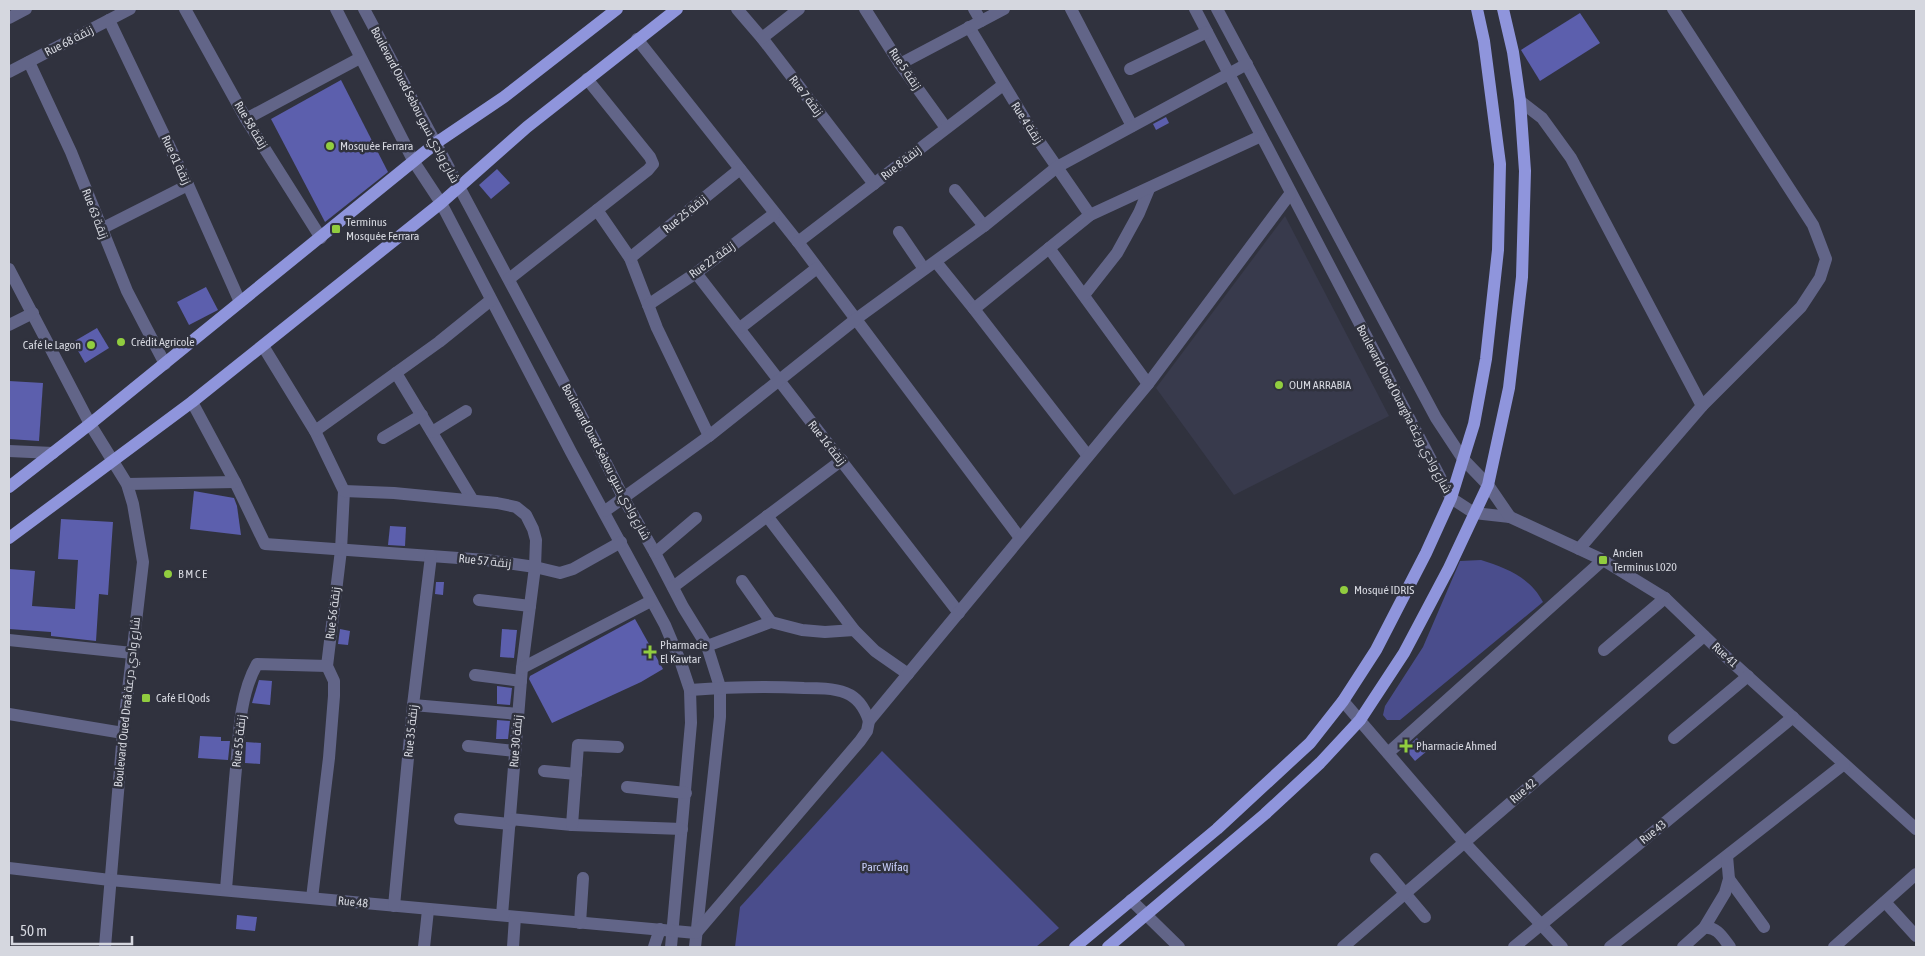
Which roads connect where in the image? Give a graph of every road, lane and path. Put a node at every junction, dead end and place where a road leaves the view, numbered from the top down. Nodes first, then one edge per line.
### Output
1 (26, 9) edge
2 (130, 9) edge
3 (186, 9) edge
4 (336, 9) edge
5 (364, 9) edge
6 (677, 9) edge
7 (737, 9) edge
8 (799, 9) edge
9 (865, 9) edge
10 (974, 9) edge
11 (1004, 9) edge
12 (1071, 9) edge
13 (1195, 9) edge
14 (1217, 9) edge
15 (1476, 9) edge
16 (1503, 9) edge
17 (1673, 9) edge
18 (614, 10) edge
19 (9, 18) edge
20 (109, 20) junction
21 (981, 21) junction
22 (969, 27) junction
23 (1207, 32) junction
24 (762, 38) junction
25 (637, 39) junction
26 (360, 58) junction
27 (29, 62) junction
28 (900, 64) junction
29 (1247, 64) junction
30 (1130, 69) dead end
31 (9, 72) edge
32 (1228, 74) junction
33 (587, 79) junction
34 (1003, 84) junction
35 (1520, 102) junction
36 (246, 119) junction
37 (1132, 126) junction
38 (946, 128) junction
39 (1261, 136) junction
40 (436, 143) junction
41 (414, 162) junction
42 (1057, 167) junction
43 (740, 169) junction
44 (874, 184) junction
45 (188, 185) junction
46 (460, 188) junction
47 (1149, 189) junction
48 (955, 190) dead end
49 (1290, 194) junction
50 (441, 204) junction
51 (596, 210) junction
52 (774, 214) junction
53 (1090, 215) junction
54 (984, 226) junction
55 (101, 229) junction
56 (899, 232) dead end
57 (321, 238) junction
58 (798, 242) junction
59 (1049, 248) junction
60 (630, 258) junction
61 (936, 262) junction
62 (818, 268) junction
63 (9, 269) edge
64 (924, 269) junction
65 (696, 273) junction
66 (509, 278) junction
67 (1084, 295) junction
68 (491, 300) junction
69 (240, 302) junction
70 (648, 305) junction
71 (974, 309) junction
72 (33, 313) junction
73 (856, 320) junction
74 (9, 325) edge
75 (740, 328) junction
76 (263, 346) junction
77 (165, 364) junction
78 (396, 373) junction
79 (779, 381) junction
80 (1148, 384) junction
81 (192, 402) junction
82 (1702, 406) junction
83 (466, 411) dead end
84 (422, 415) junction
85 (90, 424) junction
86 (315, 431) junction
87 (432, 432) junction
88 (710, 436) junction
89 (383, 438) dead end
90 (9, 451) edge
91 (53, 453) junction
92 (1088, 456) junction
93 (1463, 459) junction
94 (842, 460) junction
95 (114, 462) junction
96 (235, 482) junction
97 (127, 484) junction
98 (1488, 485) junction
99 (9, 487) edge
100 (344, 491) junction
101 (1450, 498) junction
102 (472, 499) junction
103 (624, 499) junction
104 (604, 512) junction
105 (1474, 513) junction
106 (767, 516) junction
107 (1510, 517) junction
108 (696, 518) dead end
109 (9, 538) edge
110 (1020, 538) junction
111 (621, 542) junction
112 (1579, 549) junction
113 (341, 550) junction
114 (655, 553) junction
115 (431, 556) junction
116 (1603, 560) junction
117 (535, 567) junction
118 (742, 581) dead end
119 (673, 587) junction
120 (1664, 598) junction
121 (479, 600) dead end
122 (651, 601) junction
123 (530, 606) junction
124 (958, 613) junction
125 (771, 622) junction
126 (854, 630) junction
127 (1704, 636) junction
128 (9, 640) edge
129 (707, 646) junction
130 (1604, 650) dead end
131 (132, 654) junction
132 (327, 666) junction
133 (521, 674) junction
134 (908, 674) junction
135 (475, 675) dead end
136 (1748, 676) junction
137 (720, 687) junction
138 (690, 690) junction
139 (1343, 701) junction
140 (413, 705) junction
141 (9, 714) edge
142 (518, 714) junction
143 (1793, 717) junction
144 (1360, 720) junction
145 (869, 721) junction
146 (123, 733) junction
147 (1674, 738) dead end
148 (468, 746) dead end
149 (618, 747) dead end
150 (515, 751) junction
151 (1388, 753) junction
152 (1844, 764) junction
153 (544, 772) dead end
154 (576, 774) junction
155 (628, 787) dead end
156 (686, 793) junction
157 (460, 819) dead end
158 (510, 821) junction
159 (572, 825) junction
160 (682, 829) junction
161 (1916, 829) edge
162 (1464, 842) junction
163 (1727, 856) junction
164 (1376, 859) dead end
165 (9, 868) edge
166 (1916, 874) edge
167 (583, 878) dead end
168 (110, 880) junction
169 (1729, 880) junction
170 (226, 890) junction
171 (1406, 893) junction
172 (312, 898) junction
173 (1131, 900) junction
174 (1885, 902) junction
175 (394, 906) junction
176 (428, 910) junction
177 (1146, 914) junction
178 (502, 915) junction
179 (515, 917) junction
180 (1425, 917) dead end
181 (580, 923) junction
182 (1542, 924) junction
183 (1764, 927) dead end
184 (1704, 928) junction
185 (660, 929) junction
186 (673, 930) junction
187 (696, 933) junction
188 (1916, 936) edge
189 (105, 947) edge
190 (424, 947) edge
191 (512, 947) edge
192 (654, 947) edge
193 (671, 947) edge
194 (695, 947) edge
195 (1074, 947) edge
196 (1108, 947) edge
197 (1179, 947) edge
198 (1343, 947) edge
199 (1514, 947) edge
200 (1562, 947) edge
201 (1610, 947) edge
202 (1683, 947) edge
203 (1730, 947) edge
204 (1834, 947) edge

1 - 19 street
2 - 20 street, Rue 68 زنقة
3 - 36 street, Rue 58 زنقة
4 - 26 street, Boulevard Oued Sebou شارع وادي سبو
5 - 40 street, Boulevard Oued Sebou شارع وادي سبو
6 - 25 main road
7 - 24 street, Rue 7 زنقة
8 - 24 street
9 - 28 street, Rue 5 زنقة
10 - 21 street
11 - 21 street
12 - 37 street
13 - 23 street, Boulevard Oued Ouargha شارع وادي ورغة
14 - 29 street, Boulevard Oued Ouargha شارع وادي ورغة
15 - 93 main road
16 - 35 main road
17 - 82 street
18 - 40 main road
20 - 27 street, Rue 68 زنقة
20 - 45 street, Rue 61 زنقة
21 - 22 street
22 - 28 street
22 - 34 street, Rue 4 زنقة
23 - 30 street
23 - 32 street, Boulevard Oued Ouargha شارع وادي ورغة
24 - 44 street, Rue 7 زنقة
25 - 33 main road
25 - 43 street
26 - 36 street
26 - 41 street, Boulevard Oued Sebou شارع وادي سبو
27 - 31 street, Rue 68 زنقة
27 - 55 street, Rue 63 زنقة
28 - 38 street, Rue 5 زنقة
29 - 32 street
29 - 93 street, Boulevard Oued Ouargha شارع وادي ورغة
32 - 37 street
32 - 39 street, Boulevard Oued Ouargha شارع وادي ورغة
33 - 46 main road
33 - 51 street
34 - 38 street, Rue 8 زنقة
34 - 42 street, Rue 4 زنقة
35 - 82 street
35 - 98 main road
36 - 57 street, Rue 58 زنقة
37 - 42 street
38 - 44 street, Rue 8 زنقة
39 - 47 street
39 - 49 street, Boulevard Oued Ouargha شارع وادي ورغة
40 - 41 main road
40 - 46 street, Boulevard Oued Sebou شارع وادي سبو
41 - 50 street, Boulevard Oued Sebou شارع وادي سبو
41 - 57 main road
42 - 53 street, Rue 4 زنقة
42 - 54 street
43 - 52 street
43 - 60 street, Rue 25 زنقة
44 - 58 street, Rue 8 زنقة
45 - 55 street
45 - 69 street, Rue 61 زنقة
46 - 50 main road
46 - 66 street, Boulevard Oued Sebou شارع وادي سبو
47 - 53 street
47 - 67 street
48 - 54 street
49 - 80 street
49 - 101 street, Boulevard Oued Ouargha شارع وادي ورغة
50 - 68 street, Boulevard Oued Sebou شارع وادي سبو
50 - 76 main road
51 - 60 street
51 - 66 street
52 - 58 street
52 - 65 street, Rue 22 زنقة
53 - 59 street
54 - 61 street
55 - 77 street, Rue 63 زنقة
56 - 64 street
57 - 69 main road
58 - 62 street
59 - 67 street
59 - 71 street
60 - 70 street
61 - 64 street
61 - 71 street
62 - 73 street
62 - 75 street
63 - 72 street, Boulevard Oued Draâ شارع وادي درعة
64 - 73 street
65 - 70 street, Rue 22 زنقة
65 - 75 street, Rue 16 زنقة
66 - 103 street, Boulevard Oued Sebou شارع وادي سبو
67 - 80 street
68 - 78 street
68 - 104 street, Boulevard Oued Sebou شارع وادي سبو
69 - 77 main road
70 - 88 street
71 - 92 street
72 - 74 street
72 - 85 street, Boulevard Oued Draâ شارع وادي درعة
73 - 79 street
73 - 110 street
75 - 79 street, Rue 16 زنقة
76 - 81 main road
76 - 86 street, Rue 56 زنقة
77 - 85 main road
78 - 84 street
78 - 86 street
79 - 88 street
79 - 94 street, Rue 16 زنقة
80 - 92 street
81 - 95 main road
81 - 96 street
82 - 112 street
83 - 87 street
84 - 87 street
84 - 89 street
85 - 91 main road
85 - 95 street, Boulevard Oued Draâ شارع وادي درعة
86 - 100 street, Rue 56 زنقة
87 - 102 street
88 - 103 street
90 - 91 street
91 - 99 main road
92 - 110 street
93 - 98 street, Boulevard Oued Ouargha شارع وادي ورغة
93 - 101 main road
94 - 106 street
94 - 124 street, Rue 16 زنقة
95 - 97 street, Boulevard Oued Draâ شارع وادي درعة
95 - 109 main road
96 - 97 street
96 - 113 street, Rue 57 زنقة
97 - 131 street, Boulevard Oued Draâ شارع وادي درعة
98 - 105 main road
98 - 107 street, Boulevard Oued Ouargha شارع وادي ورغة
100 - 102 street, Rue 30 زنقة
100 - 113 street, Rue 56 زنقة
101 - 105 street, Boulevard Oued Ouargha شارع وادي ورغة
101 - 139 main road
102 - 117 street, Rue 30 زنقة
103 - 104 street
103 - 114 street, Boulevard Oued Sebou شارع وادي سبو
104 - 111 street, Boulevard Oued Sebou شارع وادي سبو
105 - 107 street, Boulevard Oued Ouargha شارع وادي ورغة
105 - 144 main road
106 - 119 street
106 - 126 street
107 - 112 street, Rue 41
108 - 114 street
110 - 124 street
111 - 117 street, Rue 57 زنقة
111 - 122 street, Boulevard Oued Sebou شارع وادي سبو
112 - 116 street, Rue 41
113 - 115 street, Rue 57 زنقة
113 - 132 street, Rue 56 زنقة
114 - 119 street, Boulevard Oued Sebou شارع وادي سبو
115 - 117 street, Rue 57 زنقة
115 - 140 street, Rue 35 زنقة
116 - 120 street, Rue 41
116 - 151 street
117 - 123 street, Rue 30 زنقة
118 - 125 street
119 - 129 street, Boulevard Oued Sebou شارع وادي سبو
120 - 127 street, Rue 41
120 - 130 street
121 - 123 street
122 - 133 street
122 - 138 street, Boulevard Oued Sebou شارع وادي سبو
123 - 133 street, Rue 30 زنقة
124 - 134 street
125 - 126 street
125 - 129 street
126 - 134 street
127 - 136 street, Rue 41
127 - 162 street, Rue 42
128 - 131 street
129 - 137 street, Boulevard Oued Sebou شارع وادي سبو
131 - 146 street, Boulevard Oued Draâ شارع وادي درعة
132 - 170 street, Rue 55 زنقة
132 - 172 street, Rue 56 زنقة
133 - 135 street
133 - 142 street, Rue 30 زنقة
134 - 145 street
136 - 143 street, Rue 41
136 - 147 street
137 - 138 street
137 - 145 street
137 - 187 street, Boulevard Oued Sebou شارع وادي سبو
138 - 156 street, Boulevard Oued Sebou شارع وادي سبو
139 - 144 street
139 - 173 main road
140 - 142 street
140 - 175 street, Rue 35 زنقة
141 - 146 street
142 - 150 street, Rue 30 زنقة
143 - 152 street, Rue 41
143 - 182 street, Rue 43
144 - 151 street
144 - 177 main road
145 - 187 street
146 - 168 street, Boulevard Oued Draâ شارع وادي درعة
148 - 150 street
149 - 154 street
150 - 158 street, Rue 30 زنقة
151 - 162 street
152 - 161 street, Rue 41
152 - 163 street
153 - 154 street
154 - 159 street
155 - 156 street
156 - 160 street, Boulevard Oued Sebou شارع وادي سبو
157 - 158 street
158 - 159 street
158 - 178 street, Rue 30 زنقة
159 - 160 street
160 - 186 street, Boulevard Oued Sebou شارع وادي سبو
162 - 171 street, Rue 42
162 - 182 street
163 - 169 street
163 - 201 street
164 - 171 street
165 - 168 street, Rue 48
166 - 174 street
167 - 181 street
168 - 170 street, Rue 48
168 - 189 street, Boulevard Oued Draâ شارع وادي درعة
169 - 183 street
169 - 184 street
170 - 172 street, Rue 48
171 - 180 street
171 - 198 street, Rue 42
172 - 175 street, Rue 48
173 - 177 street
173 - 195 main road
174 - 188 street
174 - 204 street
175 - 176 street, Rue 48
176 - 178 street, Rue 48
176 - 190 street
177 - 196 main road
177 - 197 street
178 - 179 street, Rue 48
179 - 181 street, Rue 48
179 - 191 street
181 - 185 street, Rue 48
182 - 199 street, Rue 43
182 - 200 street
184 - 202 street
184 - 203 street
185 - 186 street, Rue 48
185 - 192 street
186 - 187 street, Rue 48
186 - 193 street, Boulevard Oued Sebou شارع وادي سبو
187 - 194 street, Boulevard Oued Sebou شارع وادي سبو

